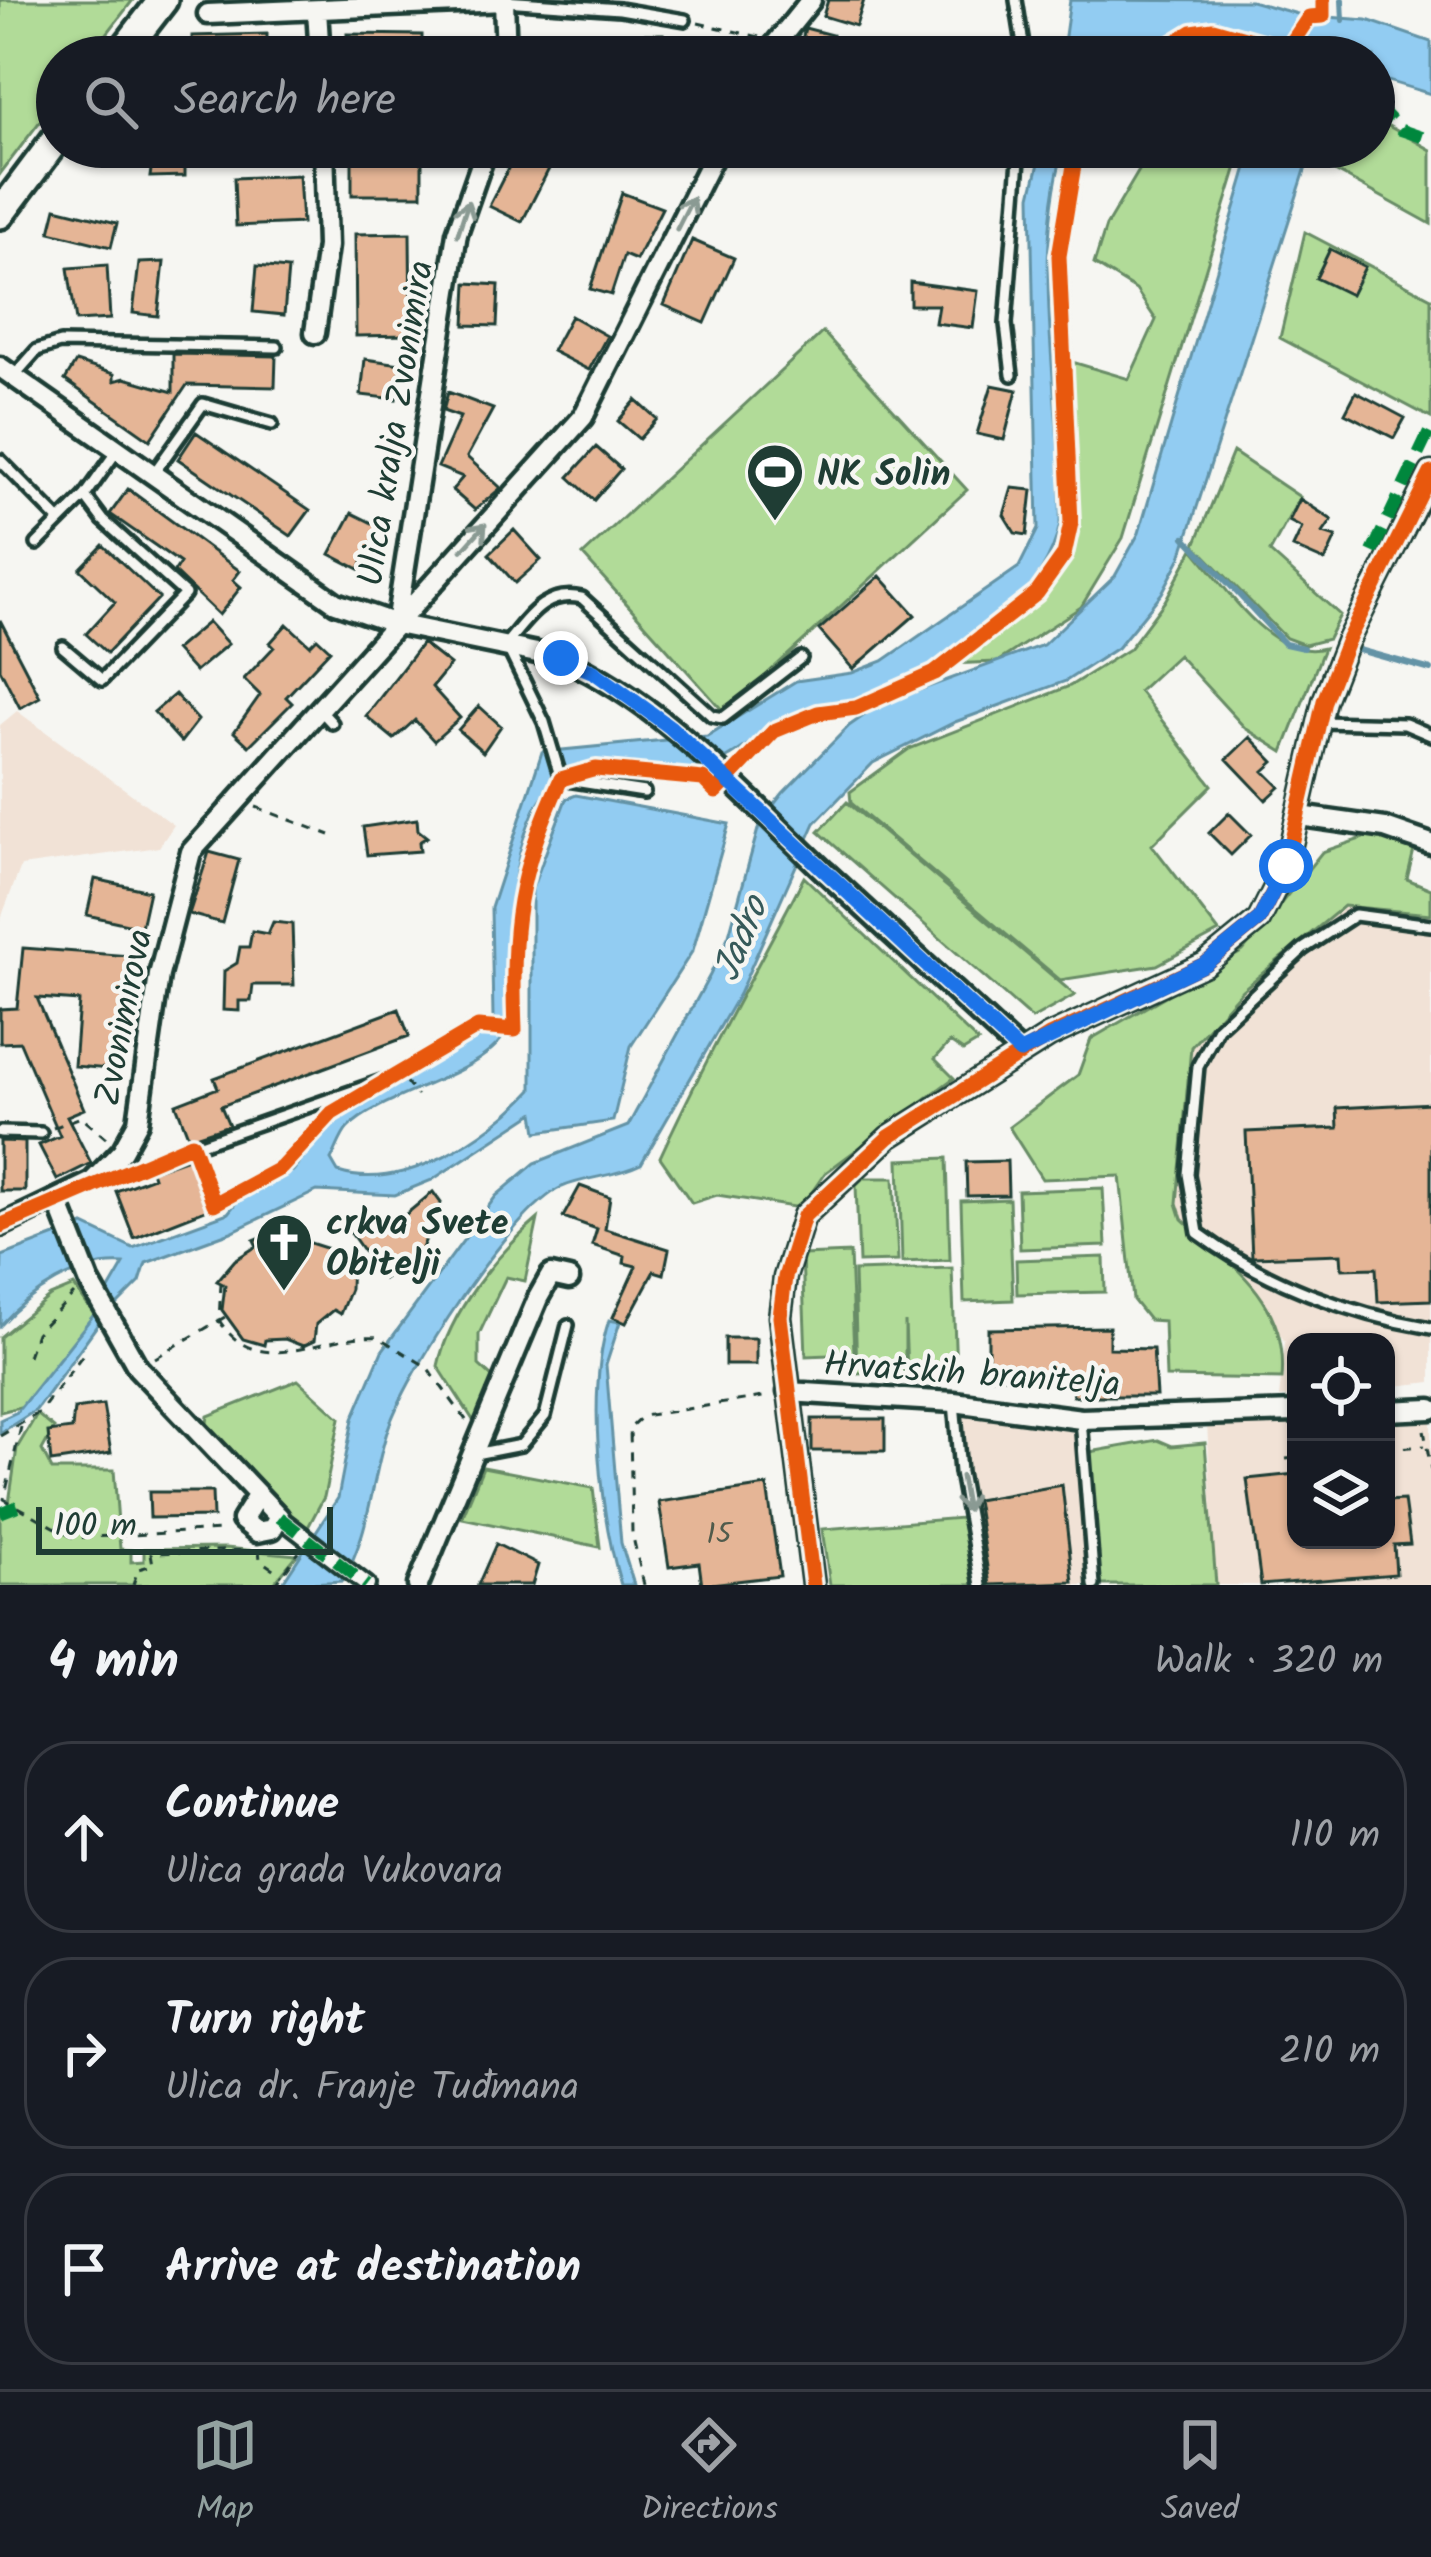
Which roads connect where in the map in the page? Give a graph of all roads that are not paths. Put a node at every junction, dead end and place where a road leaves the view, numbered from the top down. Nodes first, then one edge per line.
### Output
1 (164, 0) edge
2 (811, 0) edge
3 (1016, 0) edge
4 (504, 1) edge
5 (317, 10) junction
6 (208, 14) dead end
7 (685, 20) road end
8 (136, 36) edge
9 (319, 36) edge
10 (505, 36) edge
11 (782, 36) edge
12 (1021, 36) edge
13 (36, 166) edge
14 (325, 168) edge
15 (480, 168) edge
16 (708, 168) edge
17 (1018, 168) edge
18 (0, 214) edge
19 (315, 333) dead end
20 (277, 347) dead end
21 (7, 372) edge
22 (1012, 375) dead end
23 (272, 424) dead end
24 (118, 448) junction
25 (0, 460) edge
26 (154, 473) junction
27 (1431, 473) edge
28 (85, 496) junction
29 (59, 521) junction
30 (37, 544) dead end
31 (396, 623) junction
32 (506, 644) junction
33 (63, 646) dead end
34 (801, 658) dead end
35 (1320, 722) junction
36 (1431, 735) edge
37 (644, 792) dead end
38 (1300, 816) junction
39 (1431, 844) edge
40 (191, 852) joint
41 (1431, 925) edge
42 (1020, 1052) junction
43 (396, 1076) road end
44 (0, 1132) edge
45 (41, 1133) road end
46 (92, 1182) junction
47 (58, 1202) junction
48 (0, 1226) edge
49 (569, 1279) dead end
50 (568, 1325) dead end
51 (1431, 1328) edge
52 (788, 1392) junction
53 (954, 1402) junction
54 (1431, 1409) edge
55 (1395, 1411) edge
56 (1287, 1412) edge
57 (1082, 1419) junction
58 (478, 1447) junction
59 (257, 1496) junction
60 (283, 1521) junction
61 (367, 1585) edge
62 (418, 1585) edge
63 (813, 1585) edge
64 (981, 1585) edge
65 (1094, 1585) edge

1 - 8 main road
2 - 11 street
3 - 12 lane
4 - 5 street
4 - 7 lane
4 - 10 street
5 - 6 street
5 - 9 street
13 - 18 main road
14 - 19 street
31 -> 15 street, Ulica kralja Zvonimira
31 -> 16 street
17 - 22 lane
20 - 21 lane
21 - 24 street
23 - 26 lane
24 - 26 street
24 - 28 lane
25 - 29 lane
26 - 31 street
27 - 35 street
28 - 29 lane
28 - 33 lane
29 - 30 lane
31 - 32 street
31 - 40 street, Ulica kralja Zvonimira
32 - 34 lane
32 - 37 lane
32 - 42 street, bridge
35 - 36 lane
35 - 38 street
38 - 39 street
38 - 42 street
40 - 46 street, Zvonimirova
41 - 51 lane
42 - 52 street
43 - 46 lane
44 - 45 lane
46 - 47 street
47 - 48 street
47 - 59 street
49 - 58 street
50 - 58 lane
52 - 53 street, Hrvatskih branitelja
52 - 63 street
53 - 57 street, Hrvatskih branitelja
53 -> 64 lane
54 - 55 street
56 - 57 street, Hrvatskih branitelja
57 - 65 lane
58 - 62 street
59 - 60 street
59 - 60 street
60 - 61 street

